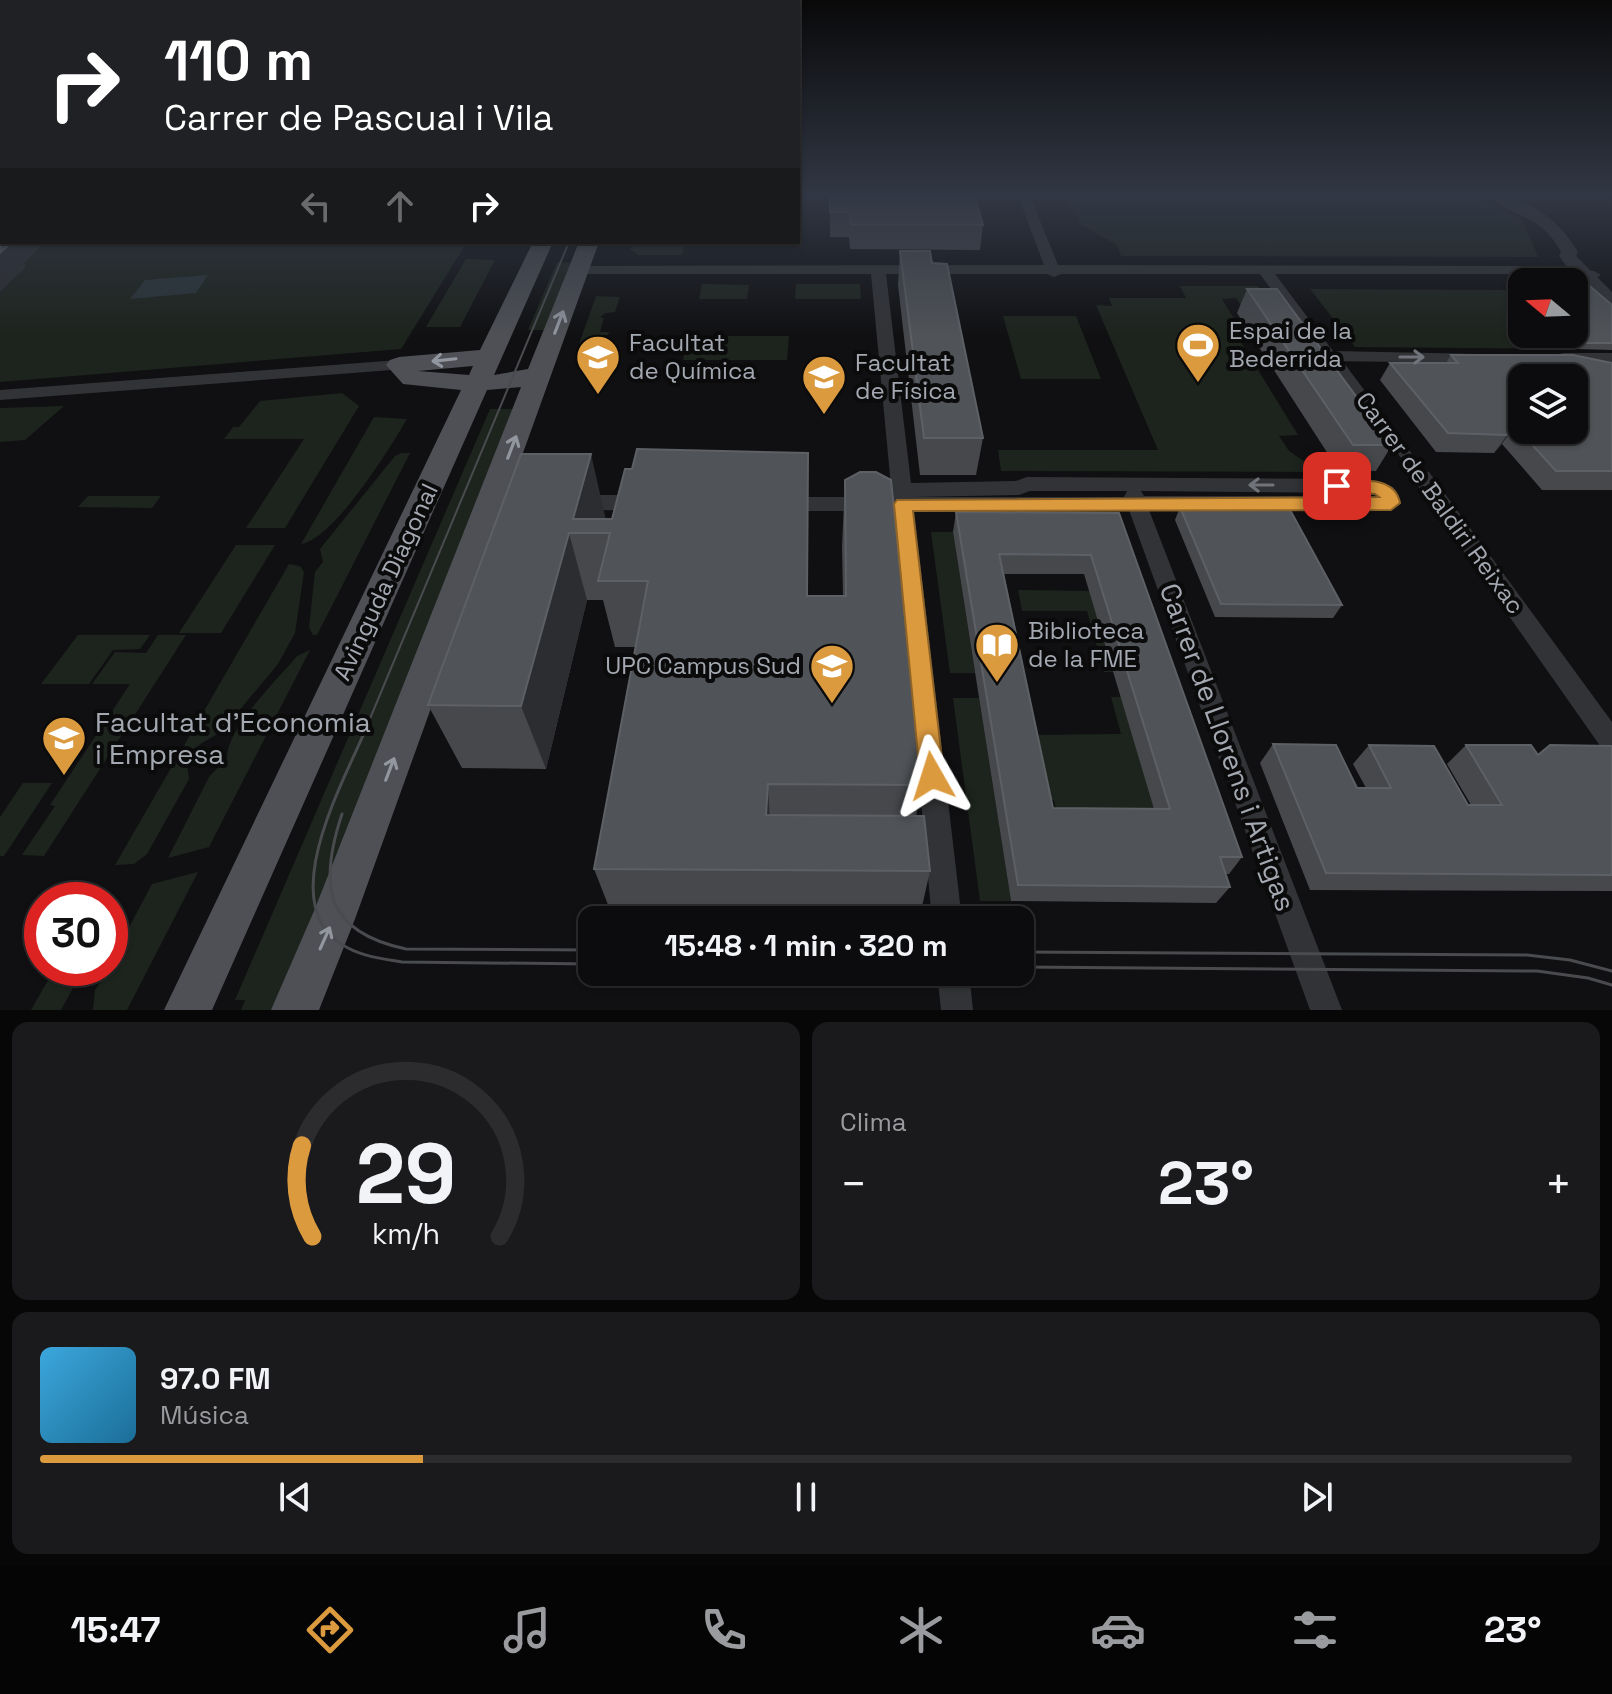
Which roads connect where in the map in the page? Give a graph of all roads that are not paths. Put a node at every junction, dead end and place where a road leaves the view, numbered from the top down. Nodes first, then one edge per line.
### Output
1 (1042, 243) edge
2 (1565, 243) edge
3 (542, 244) edge
4 (589, 244) edge
5 (1585, 268) edge
6 (588, 270) junction
7 (878, 270) junction
8 (1053, 271) junction
9 (1266, 271) junction
10 (1508, 272) edge
11 (1588, 274) joint
12 (1612, 290) edge
13 (1612, 301) edge
14 (1334, 357) junction
15 (1487, 358) edge
16 (1549, 358) edge
17 (1612, 358) edge
18 (399, 365) joint
19 (484, 369) junction
20 (540, 374) junction
21 (0, 395) edge
22 (1422, 477) joint
23 (1134, 495) junction
24 (902, 497) junction
25 (562, 502) edge
26 (658, 503) edge
27 (770, 504) edge
28 (1612, 742) edge
29 (946, 906) edge
30 (954, 986) edge
31 (188, 1010) edge
32 (295, 1010) edge
33 (957, 1010) edge
34 (1326, 1010) edge

1 - 8 street
2 - 5 street
3 - 19 main road, Avinguda Diagonal
4 - 6 main road
6 - 7 street
20 -> 6 main road
7 - 8 street
7 - 24 street
8 - 9 street
9 - 10 street
9 - 14 street, Carrer de Baldiri Reixac
11 - 12 street
11 - 13 street
14 -> 15 street
14 - 22 street, Carrer de Baldiri Reixac
16 - 17 street
18 - 19 main road
18 - 21 street
19 - 20 main road
19 - 31 main road, Avinguda Diagonal
32 -> 20 main road
22 - 28 street, Carrer de Baldiri Reixac
23 -> 23 street
23 - 24 street
23 - 34 street, Carrer de Llorens i Artigas
24 - 27 street
24 - 29 street
25 - 26 street
30 - 33 street

